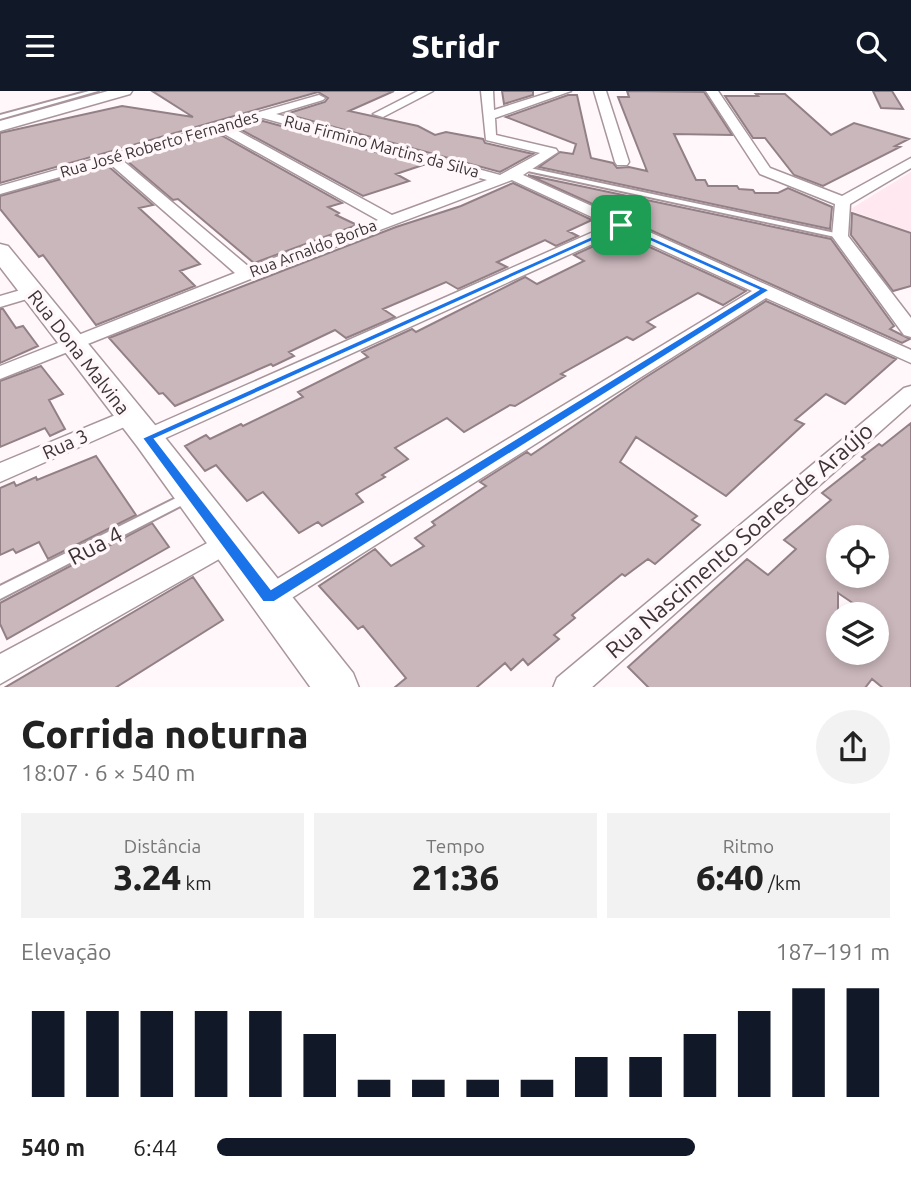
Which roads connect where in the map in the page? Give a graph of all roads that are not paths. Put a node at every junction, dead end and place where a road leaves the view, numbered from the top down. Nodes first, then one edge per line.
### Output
1 (84, 91) edge
2 (94, 91) edge
3 (110, 91) edge
4 (124, 91) edge
5 (296, 91) edge
6 (427, 91) edge
7 (487, 91) edge
8 (565, 91) edge
9 (600, 91) edge
10 (712, 91) edge
11 (263, 114) junction
12 (379, 114) dead end
13 (489, 116) junction
14 (0, 120) edge
15 (219, 127) junction
16 (111, 158) junction
17 (622, 162) dead end
18 (911, 162) edge
19 (512, 174) junction
20 (0, 190) edge
21 (844, 202) junction
22 (388, 219) junction
23 (621, 225) junction
24 (840, 236) junction
25 (0, 251) edge
26 (247, 274) junction
27 (766, 290) junction
28 (31, 292) junction
29 (0, 302) edge
30 (911, 331) edge
31 (75, 345) junction
32 (911, 357) edge
33 (0, 373) edge
34 (911, 393) edge
35 (139, 427) junction
36 (0, 473) edge
37 (190, 496) junction
38 (226, 543) junction
39 (0, 593) edge
40 (269, 598) junction
41 (0, 670) edge
42 (336, 687) edge
43 (569, 687) edge

1 - 14 street
2 - 14 lane
3 - 14 lane
4 - 14 street
5 - 11 street, Rua José Roberto Fernandes
6 - 12 street
7 - 13 street
8 - 13 street
9 - 17 street
10 - 21 street
11 - 15 street, Rua José Roberto Fernandes
11 - 19 street, Rua Firmino Martins da Silva
13 - 19 street, Rua Arnaldo Borba
15 - 16 street, Rua José Roberto Fernandes
15 - 22 street
16 - 20 street, Rua José Roberto Fernandes
16 - 26 street
18 - 21 street
19 - 22 street, Rua Arnaldo Borba
19 - 23 street, Rua Firmino Martins da Silva
19 - 24 lane
21 - 24 street
22 - 26 street, Rua Arnaldo Borba
23 - 27 street, Rua Firmino Martins da Silva
23 - 35 street, Rua 3
24 - 30 street
25 - 28 street, Rua Dona Malvina
26 - 31 street, Rua Arnaldo Borba
27 - 32 street, Rua Firmino Martins da Silva
27 - 40 street
28 - 29 street
28 - 31 street, Rua Dona Malvina
31 - 33 street, Rua Arnaldo Borba
31 - 35 street, Rua Dona Malvina
34 - 43 street, Rua Nascimento Soares de Araújo
35 - 36 street, Rua 3
35 - 37 street, Rua Dona Malvina
37 - 38 street, Rua Dona Malvina
37 - 39 lane, Rua 4
38 - 40 street, Rua Dona Malvina
38 - 41 street
40 - 42 street, Rua Dona Malvina

